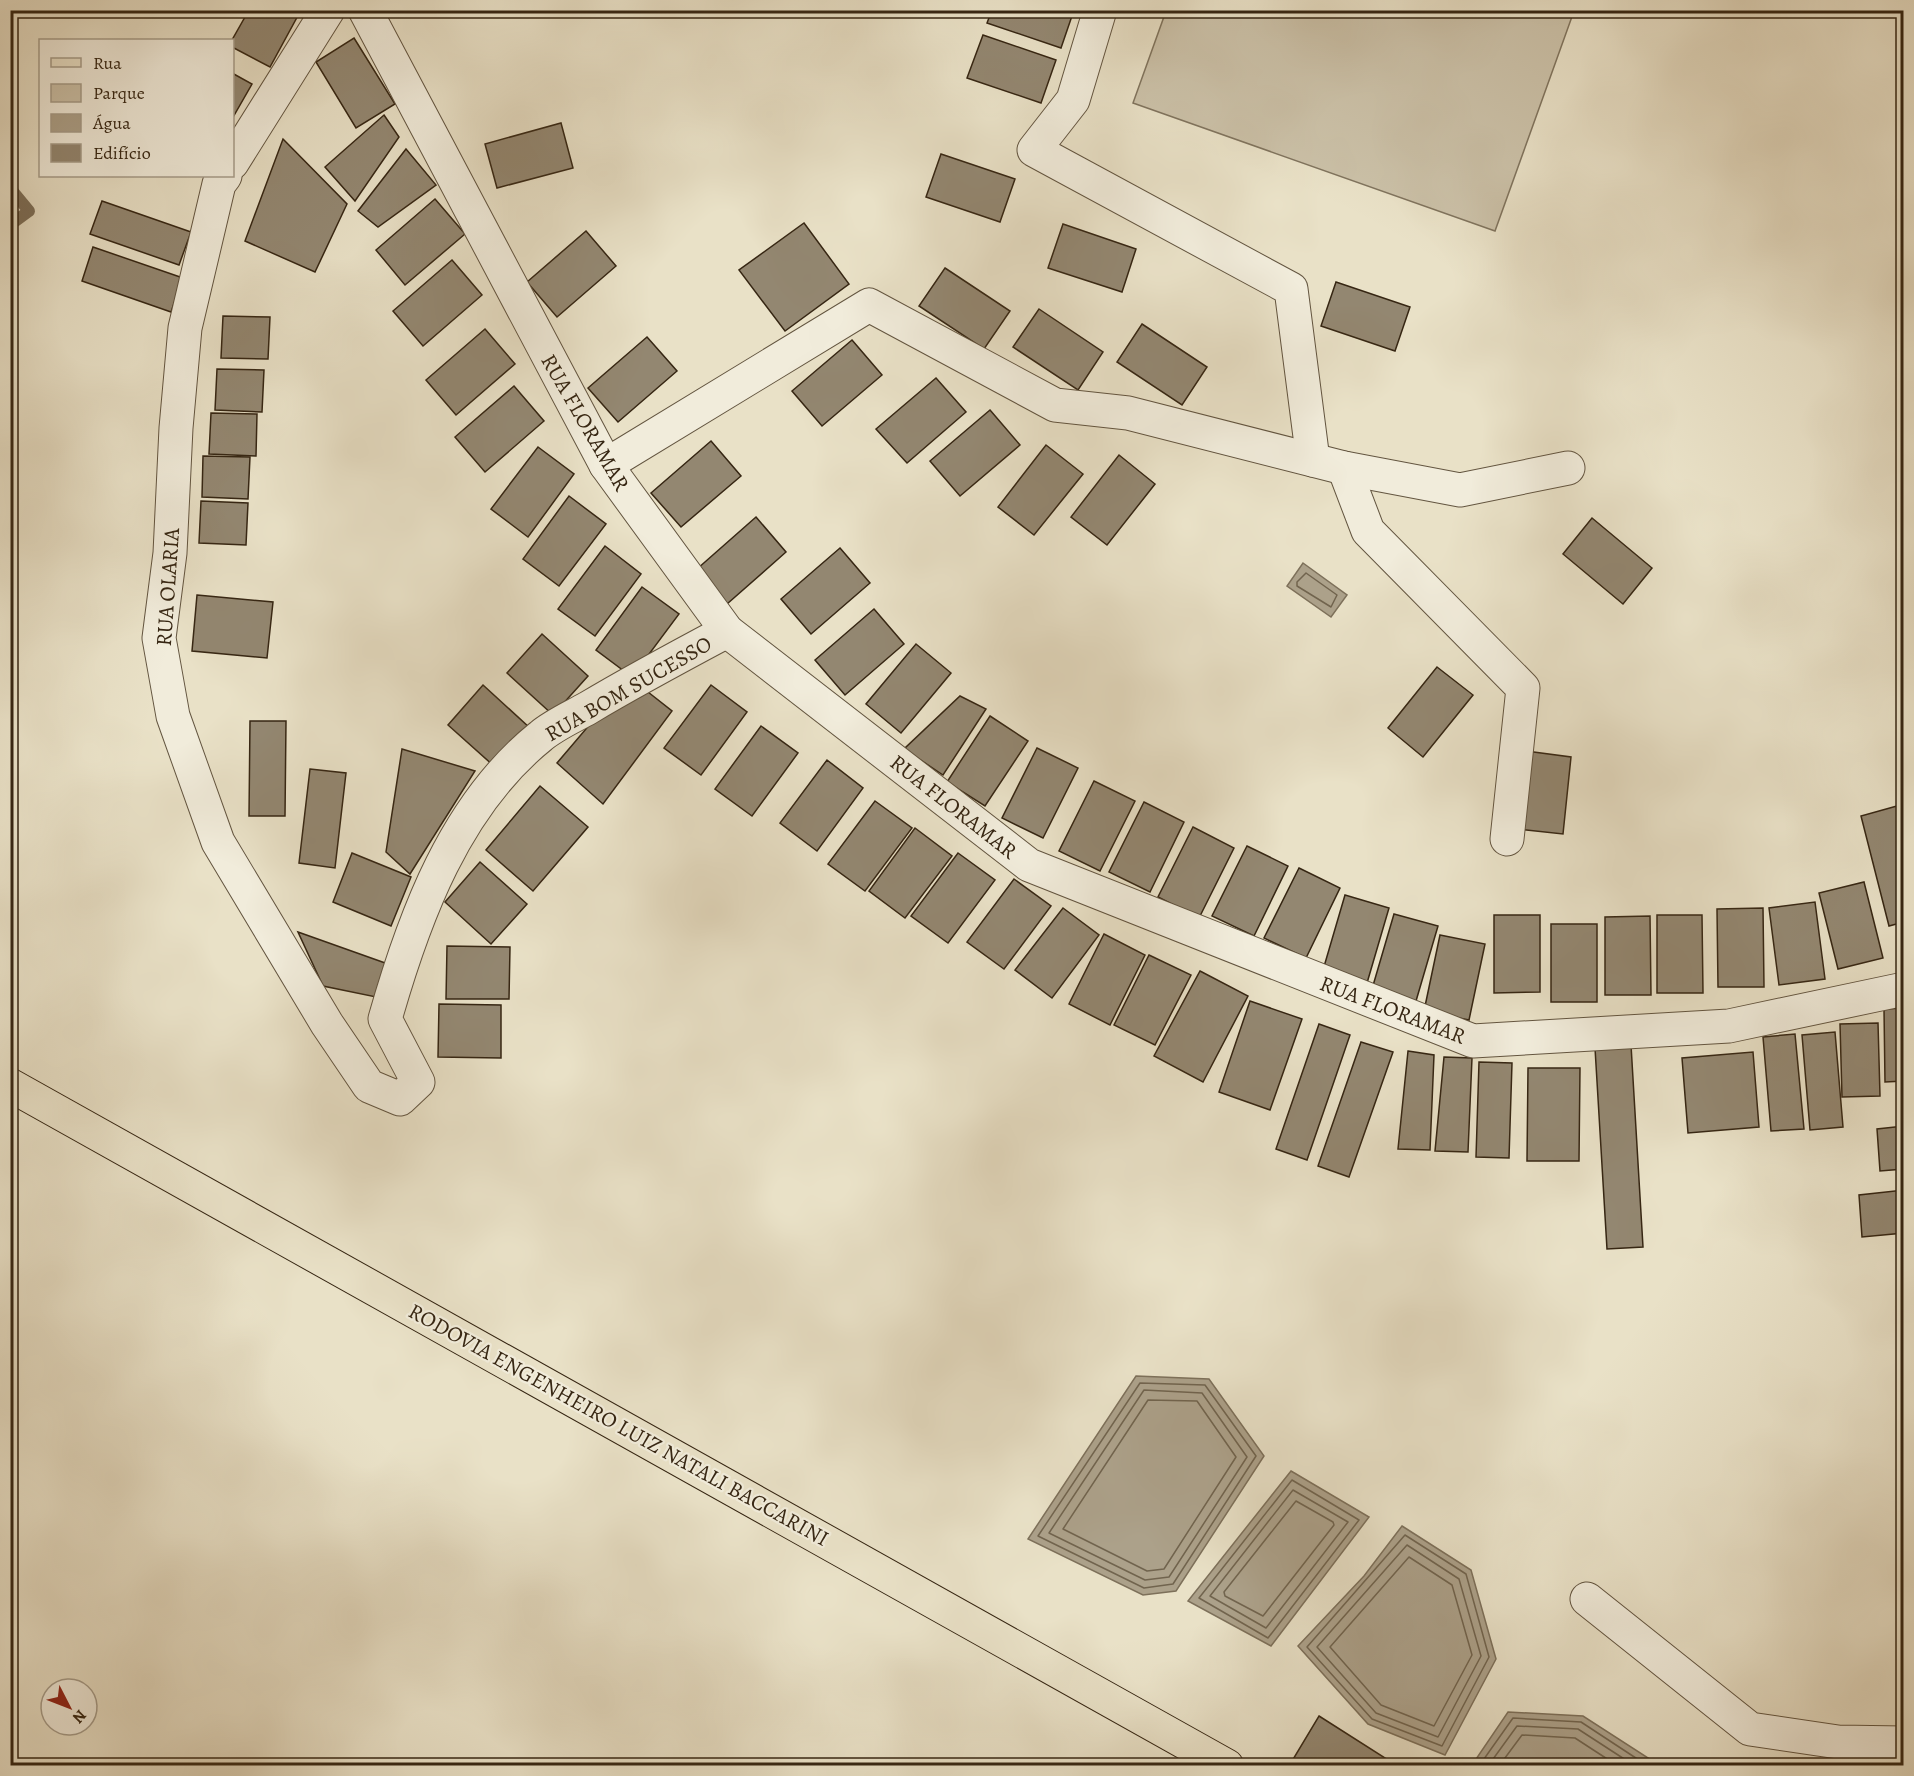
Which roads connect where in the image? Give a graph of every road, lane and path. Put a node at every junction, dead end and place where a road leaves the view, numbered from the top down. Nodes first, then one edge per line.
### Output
1 (328, 10) edge
2 (364, 10) edge
3 (1100, 10) edge
4 (234, 160) edge
5 (224, 177) edge
6 (1313, 460) junction
7 (606, 465) junction
8 (1344, 468) junction
9 (1568, 468) dead end
10 (727, 631) junction
11 (1507, 839) dead end
12 (1904, 989) edge
13 (10, 1085) edge
14 (378, 1090) joint
15 (1587, 1599) dead end
16 (1904, 1743) edge
17 (1227, 1766) edge

1 - 4 street
2 - 7 street, RUA FLORAMAR
3 - 6 street
5 - 14 street, RUA OLARIA
6 - 7 street
6 - 8 street
7 - 10 street, RUA FLORAMAR
8 - 9 street
8 - 11 street
10 - 12 street, RUA FLORAMAR
10 - 14 street, RUA BOM SUCESSO
13 - 17 main road, RODOVIA ENGENHEIRO LUIZ NATALI BACCARINI
15 - 16 street

